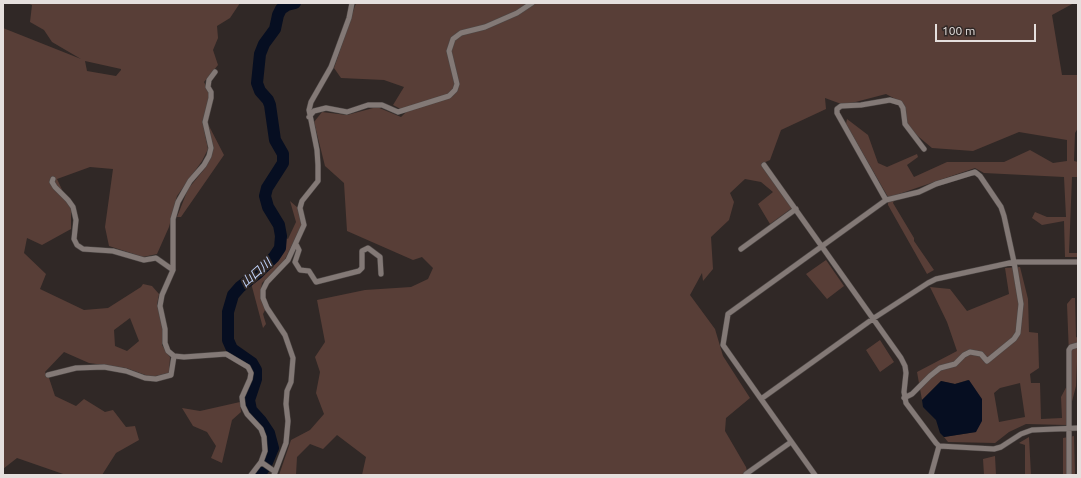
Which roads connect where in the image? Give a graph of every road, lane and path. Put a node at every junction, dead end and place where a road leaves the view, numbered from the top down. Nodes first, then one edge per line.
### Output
1 (352, 3) edge
2 (532, 3) edge
3 (215, 72) dead end
4 (309, 117) junction
5 (924, 149) dead end
6 (764, 165) dead end
7 (53, 179) dead end
8 (886, 200) junction
9 (796, 209) junction
10 (296, 244) junction
11 (822, 247) junction
12 (741, 249) dead end
13 (1014, 262) junction
14 (1078, 262) edge
15 (173, 270) junction
16 (381, 274) dead end
17 (874, 318) junction
18 (1078, 345) edge
19 (174, 356) junction
20 (48, 375) dead end
21 (904, 398) junction
22 (761, 400) junction
23 (1068, 428) junction
24 (1078, 428) edge
25 (792, 442) junction
26 (939, 446) junction
27 (262, 462) junction
28 (274, 473) edge
29 (746, 474) edge
30 (251, 475) edge
31 (815, 475) edge
32 (931, 475) edge
33 (1069, 475) edge

1 - 4 street
2 - 4 street
3 - 15 street
4 - 10 street
5 - 8 street
6 - 9 street
7 - 15 street
8 - 11 street
8 - 13 street
9 - 11 street
9 - 12 street
10 - 16 street
10 - 28 street
11 - 17 street
11 - 22 street
13 - 14 street
13 - 17 street
13 - 21 street
15 - 19 street
17 - 21 street
17 - 22 street
18 - 23 street
19 - 20 street
19 - 27 street
21 - 26 street
22 - 25 street
23 - 24 street
23 - 26 street
23 - 33 street
25 - 29 street
25 - 31 street
26 - 32 street
27 - 28 street
27 - 30 street

